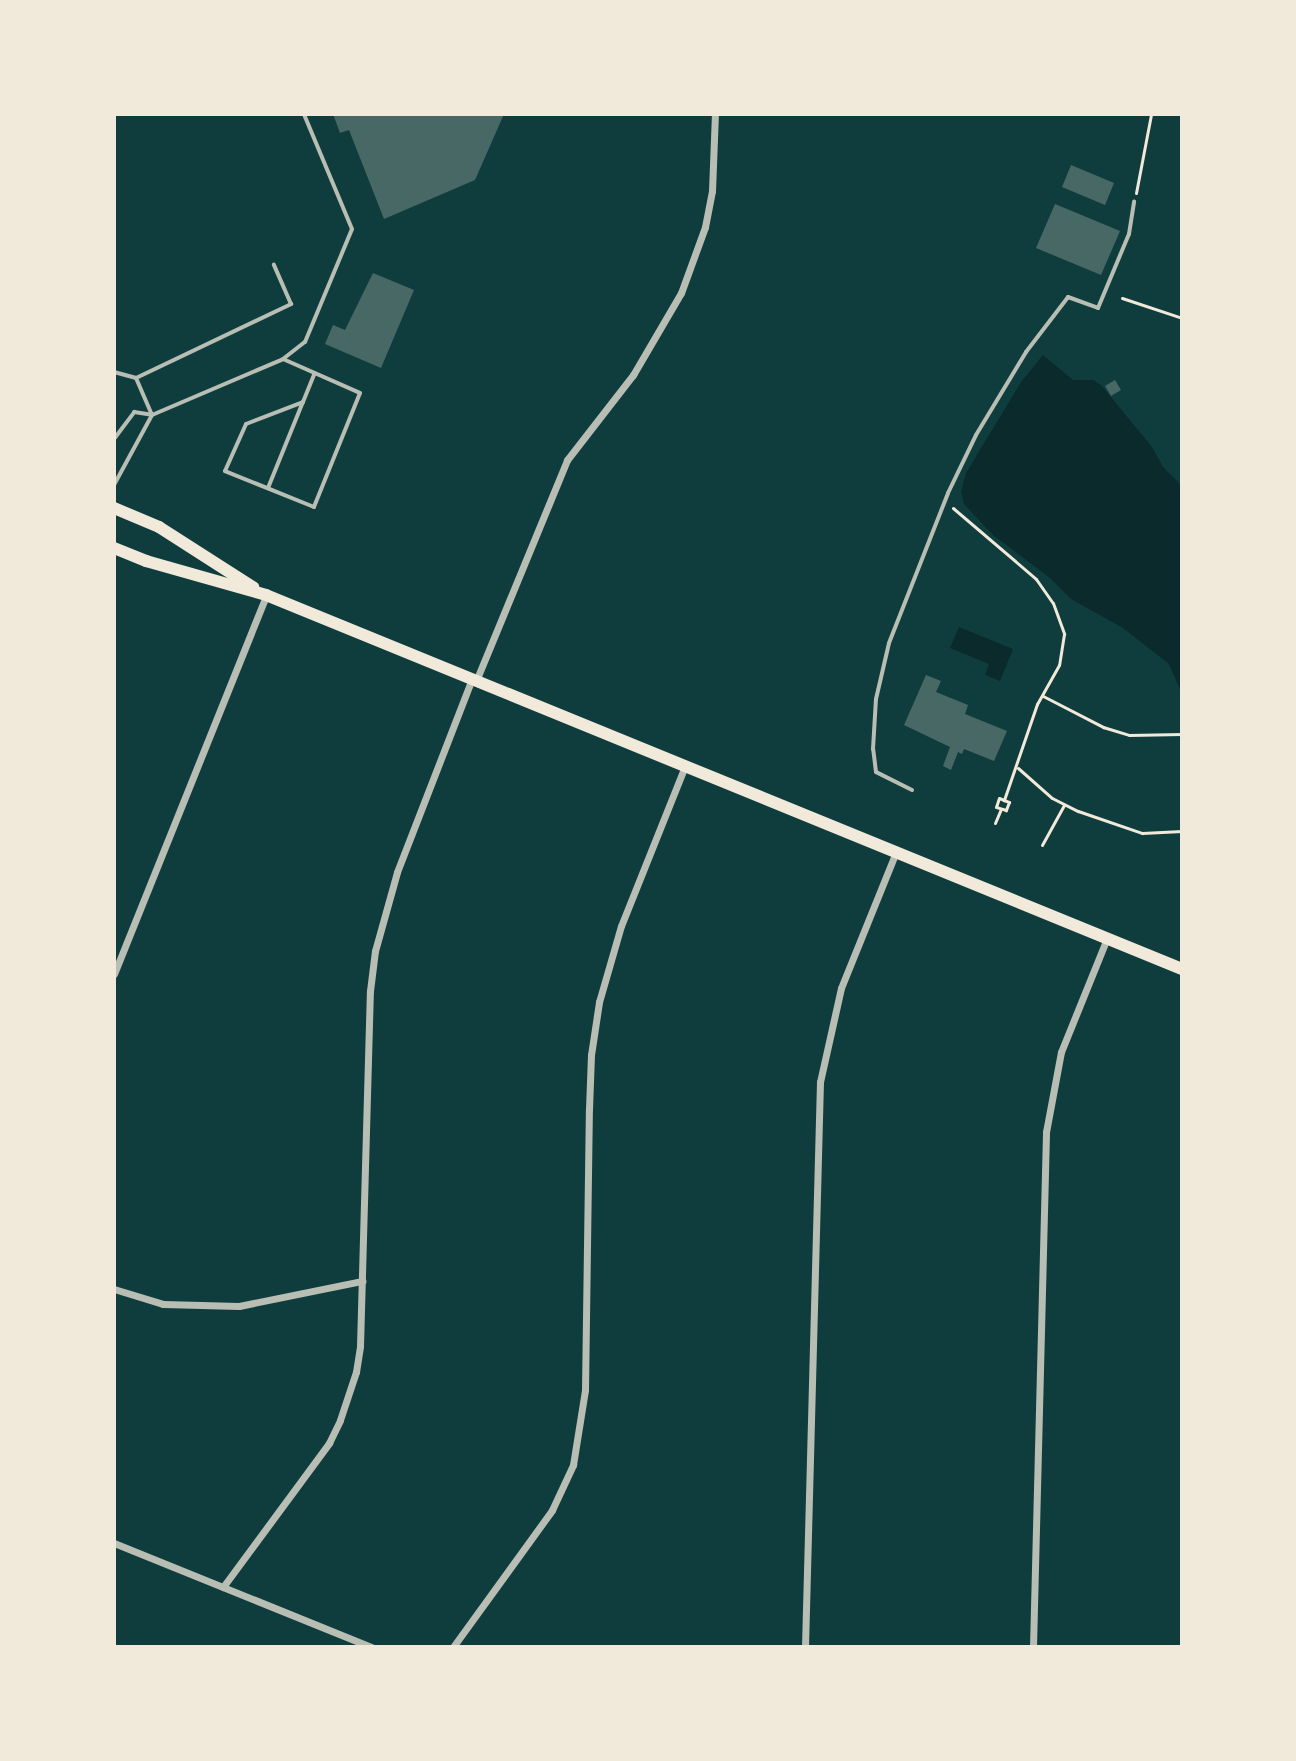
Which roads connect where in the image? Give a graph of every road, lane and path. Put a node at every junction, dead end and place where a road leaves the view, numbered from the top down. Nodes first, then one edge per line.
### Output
1 (304, 114) edge
2 (715, 114) edge
3 (1151, 114) edge
4 (1134, 201) joint
5 (274, 265) dead end
6 (1122, 298) dead end
7 (1182, 318) edge
8 (283, 359) junction
9 (114, 372) edge
10 (315, 373) junction
11 (136, 378) junction
12 (303, 402) junction
13 (152, 415) junction
14 (114, 439) edge
15 (114, 485) edge
16 (268, 488) junction
17 (948, 493) junction
18 (114, 508) edge
19 (114, 548) edge
20 (266, 595) junction
21 (474, 680) junction
22 (1043, 695) junction
23 (1182, 734) edge
24 (685, 766) junction
25 (1018, 768) junction
26 (912, 790) dead end
27 (1064, 805) junction
28 (995, 823) dead end
29 (1182, 831) edge
30 (1042, 845) dead end
31 (896, 852) junction
32 (1107, 938) junction
33 (1182, 969) edge
34 (114, 974) edge
35 (362, 1281) junction
36 (114, 1289) edge
37 (114, 1543) edge
38 (223, 1587) junction
39 (372, 1647) edge
40 (453, 1647) edge
41 (805, 1647) edge
42 (1033, 1647) edge

1 - 8 lane
2 - 21 street
3 - 4 path
4 - 17 lane
5 - 11 lane
6 - 7 path
8 - 10 lane
8 - 13 lane
9 - 11 lane
10 - 12 lane
10 - 16 lane
11 - 13 lane
12 - 16 lane
12 - 16 lane
13 - 14 lane
13 - 15 lane
17 - 22 path
17 - 26 lane
18 - 20 main road
19 - 20 main road
20 - 21 main road
20 - 34 street
21 - 24 main road
21 - 35 street
22 - 23 path
22 - 25 path
24 - 31 main road
24 - 40 street
25 - 27 path
25 - 28 path
27 - 29 path
27 - 30 path
31 - 32 main road
31 - 41 street
32 - 33 main road
32 - 42 street
35 - 36 street
35 - 38 street
37 - 38 street
38 - 39 street

